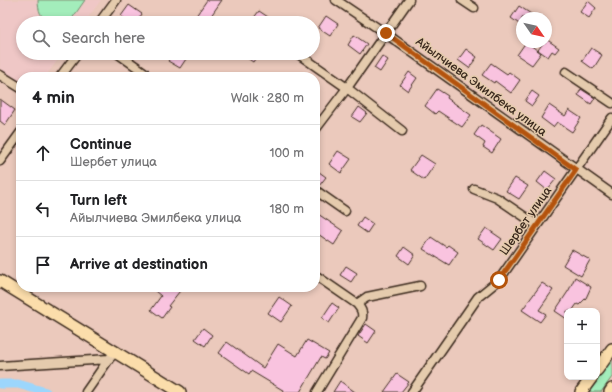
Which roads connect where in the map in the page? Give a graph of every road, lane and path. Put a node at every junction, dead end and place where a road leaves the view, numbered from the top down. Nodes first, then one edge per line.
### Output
1 (116, 0) edge
2 (336, 0) edge
3 (409, 0) edge
4 (462, 0) edge
5 (474, 8) dead end
6 (105, 16) edge
7 (386, 33) junction
8 (73, 60) edge
9 (127, 60) edge
10 (307, 60) edge
11 (64, 72) edge
12 (144, 72) dead end
13 (566, 72) dead end
14 (0, 75) edge
15 (16, 85) edge
16 (347, 88) junction
17 (612, 103) edge
18 (612, 118) edge
19 (320, 123) edge
20 (402, 131) dead end
21 (16, 139) edge
22 (0, 161) edge
23 (576, 170) junction
24 (474, 189) dead end
25 (320, 194) edge
26 (612, 194) edge
27 (345, 211) dead end
28 (537, 225) junction
29 (320, 279) edge
30 (0, 280) edge
31 (420, 286) dead end
32 (16, 291) edge
33 (18, 292) edge
34 (357, 304) junction
35 (612, 349) edge
36 (112, 355) junction
37 (0, 366) edge
38 (600, 366) edge
39 (590, 380) edge
40 (612, 389) edge
41 (86, 392) edge
42 (180, 392) edge
43 (317, 392) edge
44 (412, 392) edge
45 (581, 392) edge
46 (610, 392) edge

1 - 6 street
2 - 7 street, Айылчиева Эмилбека улица
3 - 7 street
4 - 5 street
7 - 16 street
7 - 23 street, Айылчиева Эмилбека улица
8 - 11 street
9 - 12 street
10 - 16 street
13 - 17 street
14 - 15 street
16 - 19 street
16 - 20 street
18 - 23 street, Шербет улица
21 - 22 street
23 - 26 street, Айылчиева Эмилбека улица
23 - 28 street, Шербет улица
24 - 28 street
25 - 27 street
28 - 44 street, Шербет улица
29 - 34 street
30 - 32 main road
31 - 34 street
33 - 36 main road
34 - 43 street
35 - 38 main road
36 - 37 street
36 - 41 street
36 - 42 main road
39 - 45 main road
40 - 46 main road

